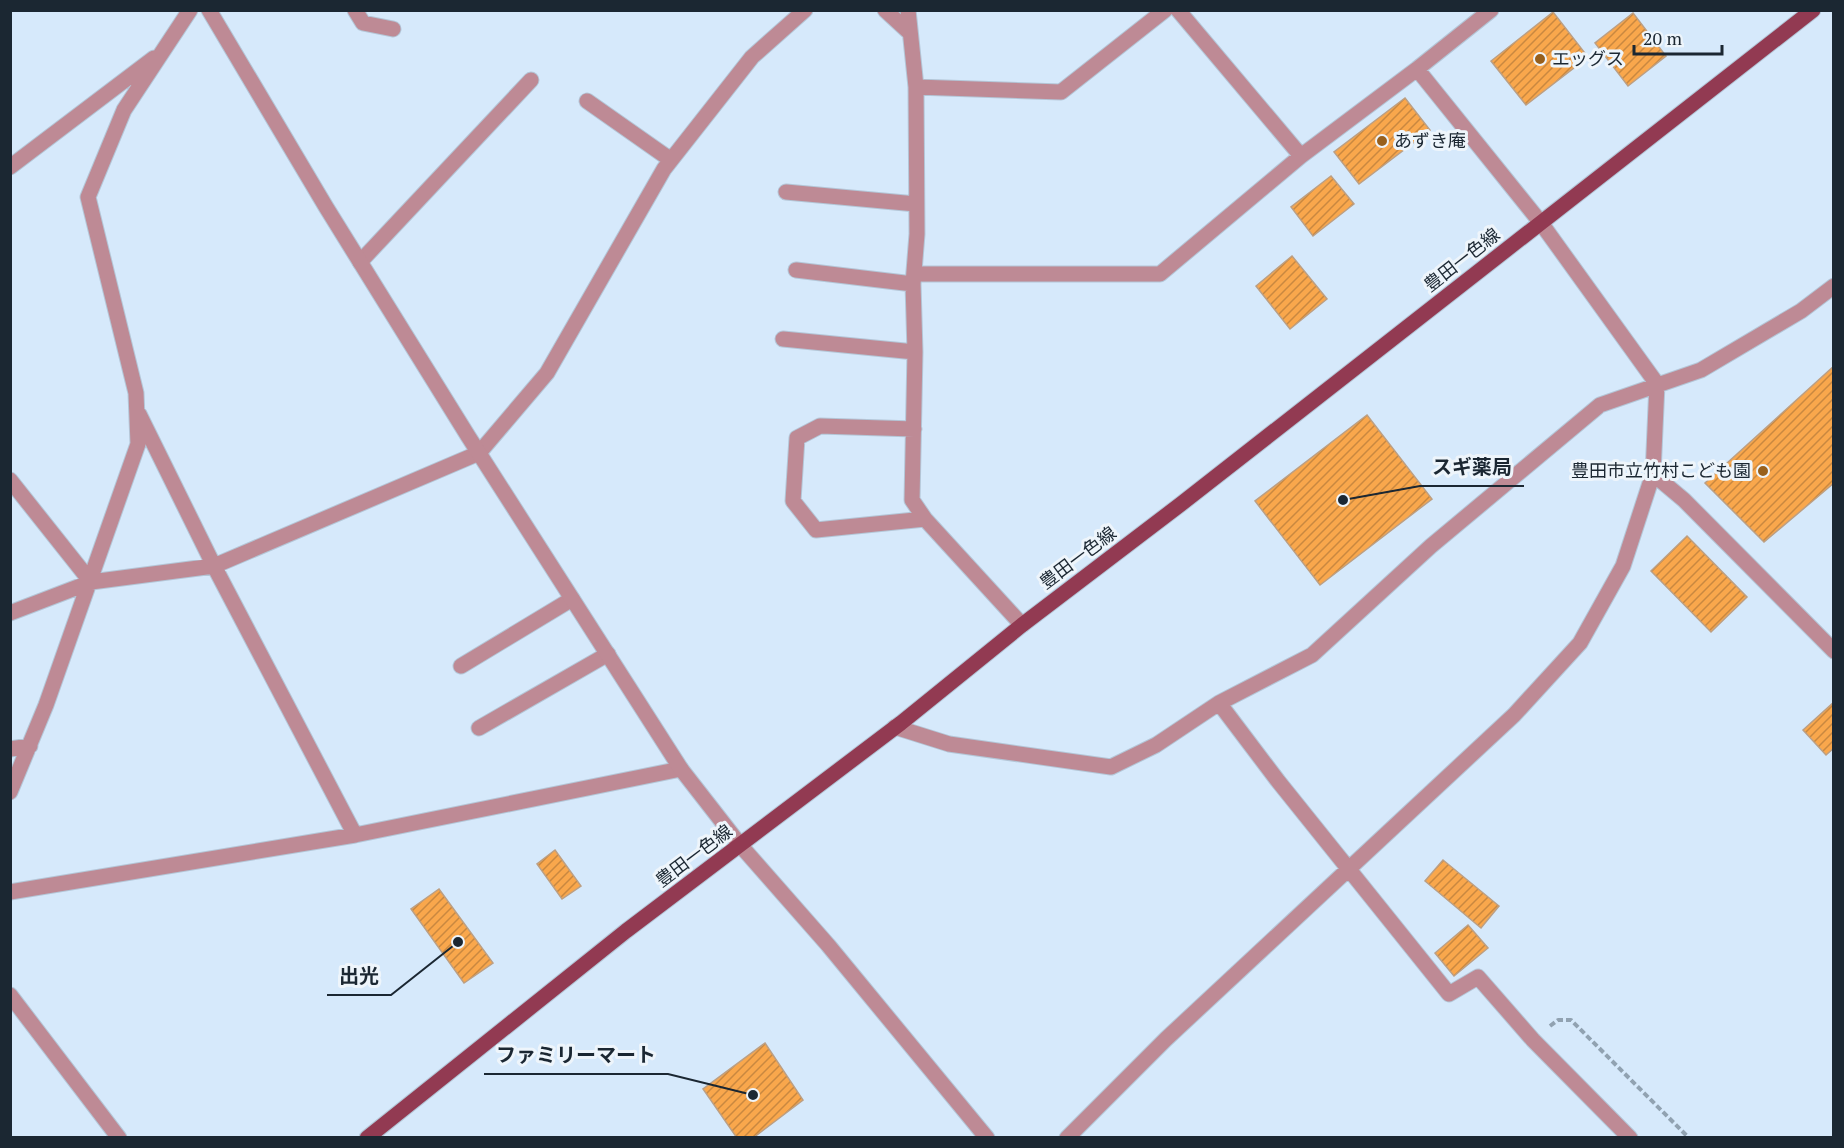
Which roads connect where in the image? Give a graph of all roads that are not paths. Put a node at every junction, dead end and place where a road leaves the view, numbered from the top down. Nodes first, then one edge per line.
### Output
1 (190, 10) edge
2 (209, 10) edge
3 (355, 10) edge
4 (805, 10) edge
5 (885, 10) edge
6 (908, 10) edge
7 (1165, 10) edge
8 (1178, 10) edge
9 (1491, 10) edge
10 (1813, 10) edge
11 (393, 29) dead end
12 (910, 33) junction
13 (163, 50) junction
14 (1417, 69) junction
15 (531, 80) dead end
16 (916, 87) junction
17 (587, 100) dead end
18 (1301, 156) junction
19 (671, 160) junction
20 (10, 168) edge
21 (786, 192) dead end
22 (916, 204) junction
23 (1541, 223) junction
24 (360, 262) junction
25 (796, 270) dead end
26 (914, 279) junction
27 (1833, 286) edge
28 (783, 339) dead end
29 (915, 352) junction
30 (1657, 384) junction
31 (136, 408) junction
32 (914, 429) junction
33 (478, 453) junction
34 (1653, 474) junction
35 (14, 490) edge
36 (925, 519) junction
37 (214, 566) junction
38 (91, 582) junction
39 (573, 600) junction
40 (10, 613) edge
41 (1022, 625) junction
42 (1833, 651) edge
43 (608, 654) junction
44 (461, 666) dead end
45 (1219, 703) junction
46 (895, 727) junction
47 (479, 728) dead end
48 (30, 746) junction
49 (10, 749) edge
50 (681, 770) junction
51 (10, 792) edge
52 (355, 836) junction
53 (741, 846) junction
54 (1349, 869) junction
55 (10, 892) edge
56 (10, 994) edge
57 (119, 1137) edge
58 (367, 1137) edge
59 (987, 1137) edge
60 (1067, 1137) edge
61 (1630, 1137) edge

1 - 13 street
2 - 24 street
3 - 11 street
4 - 19 street
5 - 12 street
6 - 12 street
7 - 16 street
8 - 18 street
9 - 14 street
10 - 23 main road, 豊田一色線
12 - 16 street
13 - 20 street
13 - 31 street
14 - 18 street
14 - 23 street
15 - 24 street
16 - 22 street
17 - 19 street
18 - 26 street
19 - 33 street
21 - 22 street
22 - 26 street
23 - 30 street
23 - 41 main road, 豊田一色線
24 - 33 street
25 - 26 street
26 - 29 street
27 - 30 street
28 - 29 street
29 - 32 street
30 - 34 street
30 - 45 street
31 - 37 street
31 - 38 street
32 - 36 street
32 - 36 street
33 - 37 street
33 - 39 street
34 - 42 street
34 - 54 street
35 - 38 street
36 - 41 street
37 - 38 street
37 - 52 street
38 - 40 street
38 - 48 street
39 - 43 street
39 - 44 street
41 - 46 main road, 豊田一色線
43 - 47 street
43 - 50 street
45 - 46 street
45 - 54 street
46 - 53 main road, 豊田一色線
48 - 49 street
48 - 51 street
50 - 52 street
50 - 53 street
52 - 55 street
53 - 58 main road, 豊田一色線
53 - 59 street
54 - 60 street
54 - 61 street
56 - 57 street

